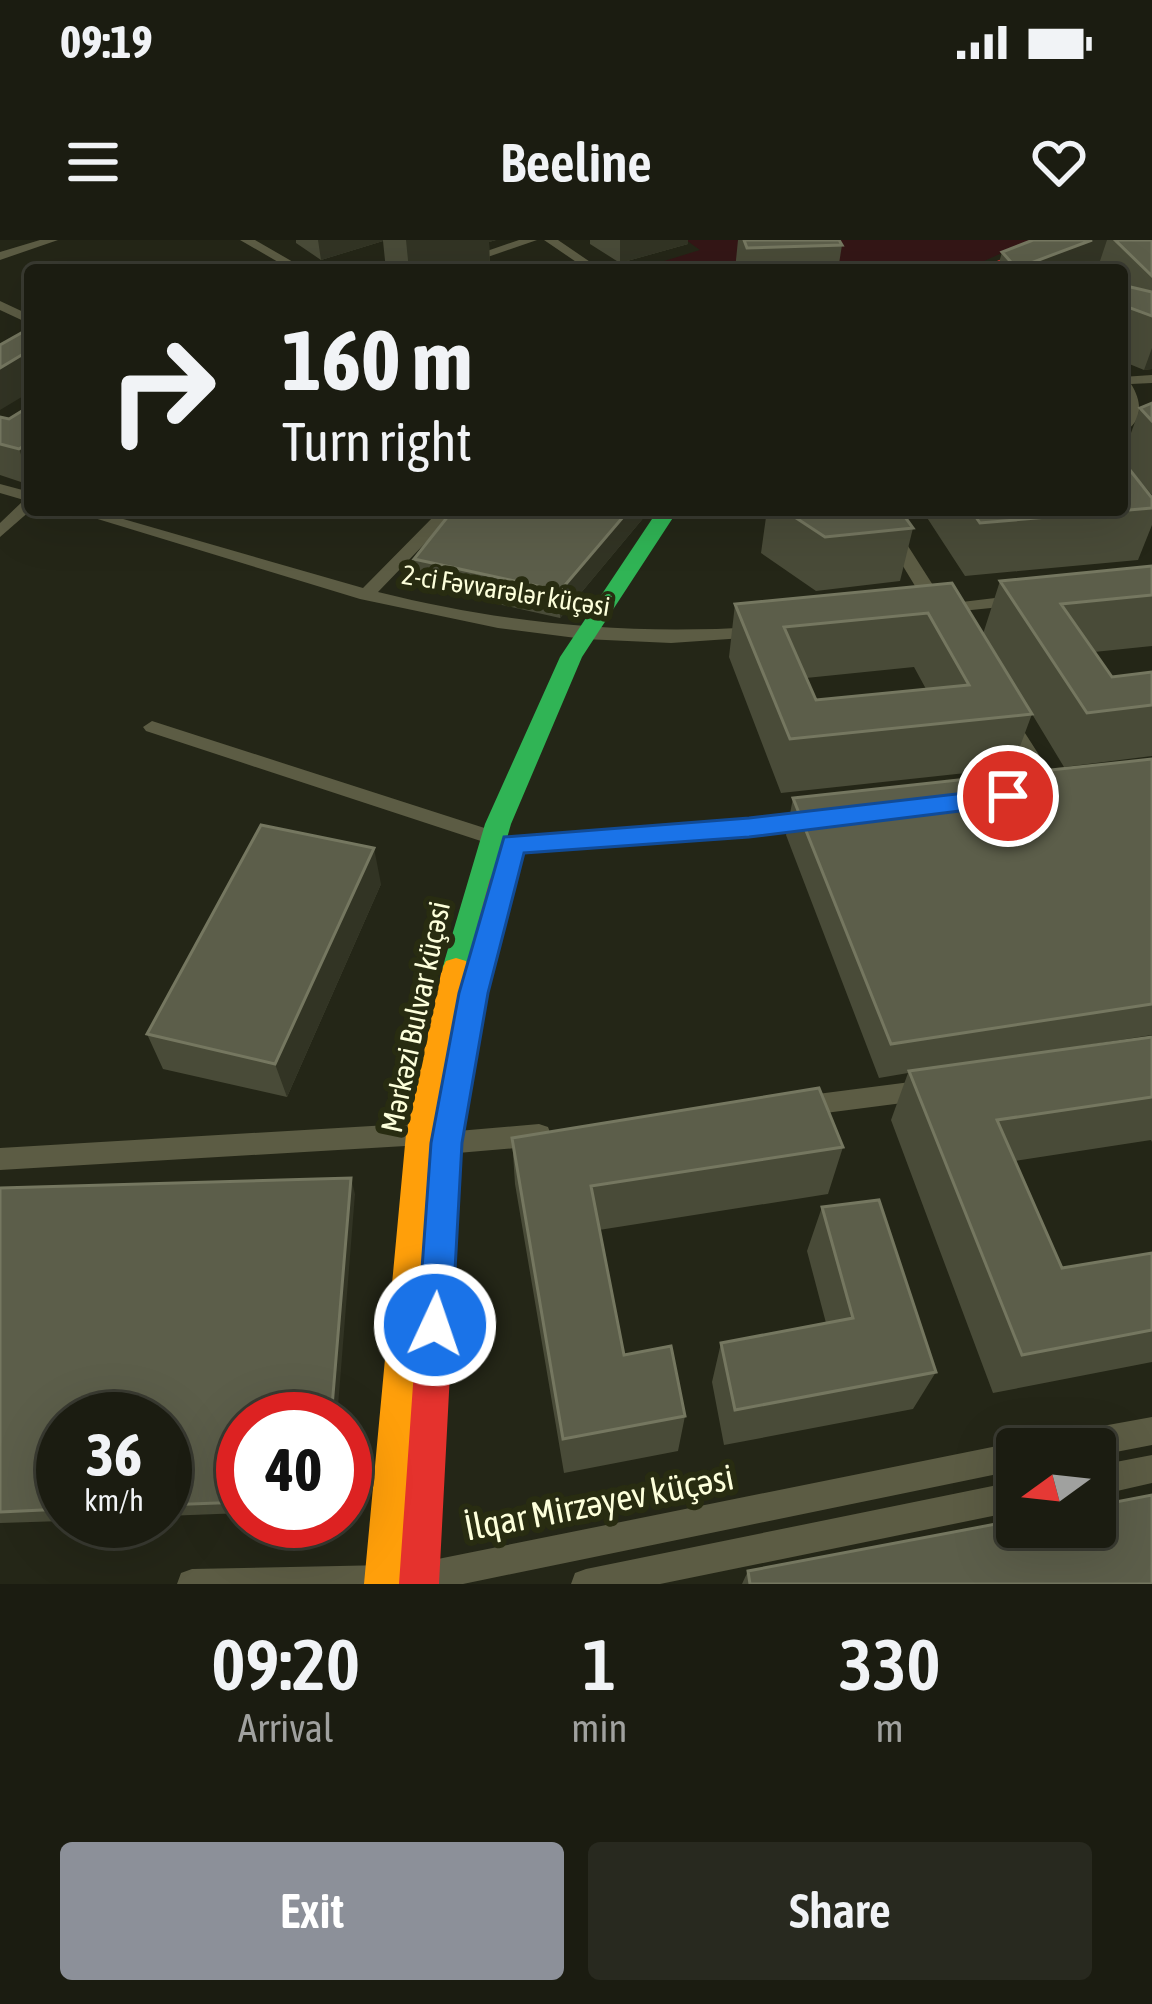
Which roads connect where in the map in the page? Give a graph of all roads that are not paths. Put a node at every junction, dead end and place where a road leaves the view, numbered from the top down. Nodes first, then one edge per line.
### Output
1 (52, 240) edge
2 (275, 240) edge
3 (531, 240) edge
4 (550, 240) edge
5 (1059, 240) edge
6 (1080, 240) edge
7 (251, 243) edge
8 (0, 256) edge
9 (290, 264) edge
10 (457, 264) edge
11 (587, 264) edge
12 (999, 264) edge
13 (1020, 264) edge
14 (1128, 391) edge
15 (1128, 422) edge
16 (24, 506) edge
17 (96, 516) edge
18 (443, 516) edge
19 (664, 516) edge
20 (683, 516) edge
21 (881, 516) edge
22 (0, 532) edge
23 (366, 595) junction
24 (1038, 598) edge
25 (913, 614) edge
26 (945, 618) junction
27 (782, 629) edge
28 (592, 636) junction
29 (995, 700) edge
30 (152, 727) dead end
31 (1028, 794) edge
32 (842, 817) edge
33 (503, 841) junction
34 (940, 1088) edge
35 (778, 1109) edge
36 (556, 1133) edge
37 (434, 1138) junction
38 (0, 1159) edge
39 (1152, 1431) edge
40 (1116, 1438) edge
41 (996, 1460) edge
42 (1152, 1469) edge
43 (1116, 1477) edge
44 (996, 1500) edge
45 (419, 1581) edge
46 (384, 1582) edge
47 (192, 1584) edge
48 (586, 1584) edge

1 - 8 street
2 - 7 street
3 - 10 street
4 - 11 street
5 - 12 street
6 - 13 street
7 - 9 street
14 - 15 street
16 - 22 street
17 - 23 street, 2-ci Fəvvarələr küçəsi
18 - 23 street
19 - 28 street, Mərkəzi Bulvar küçəsi
20 - 28 street, Mərkəzi Bulvar küçəsi
21 - 26 street
23 - 28 street, 2-ci Fəvvarələr küçəsi
24 - 26 street
25 - 26 street
27 - 28 street, 2-ci Fəvvarələr küçəsi
28 - 33 street, Mərkəzi Bulvar küçəsi
29 - 31 street
30 - 33 street
32 - 33 street
33 - 37 street, Mərkəzi Bulvar küçəsi
34 - 35 street
36 - 37 street
37 - 38 street
37 - 45 street, Mərkəzi Bulvar küçəsi
37 - 46 street, Mərkəzi Bulvar küçəsi
39 - 40 street
41 - 45 street, İlqar Mirzəyev küçəsi
42 - 43 street
44 - 48 street
45 - 46 street, İlqar Mirzəyev küçəsi
46 - 47 street, İlqar Mirzəyev küçəsi

